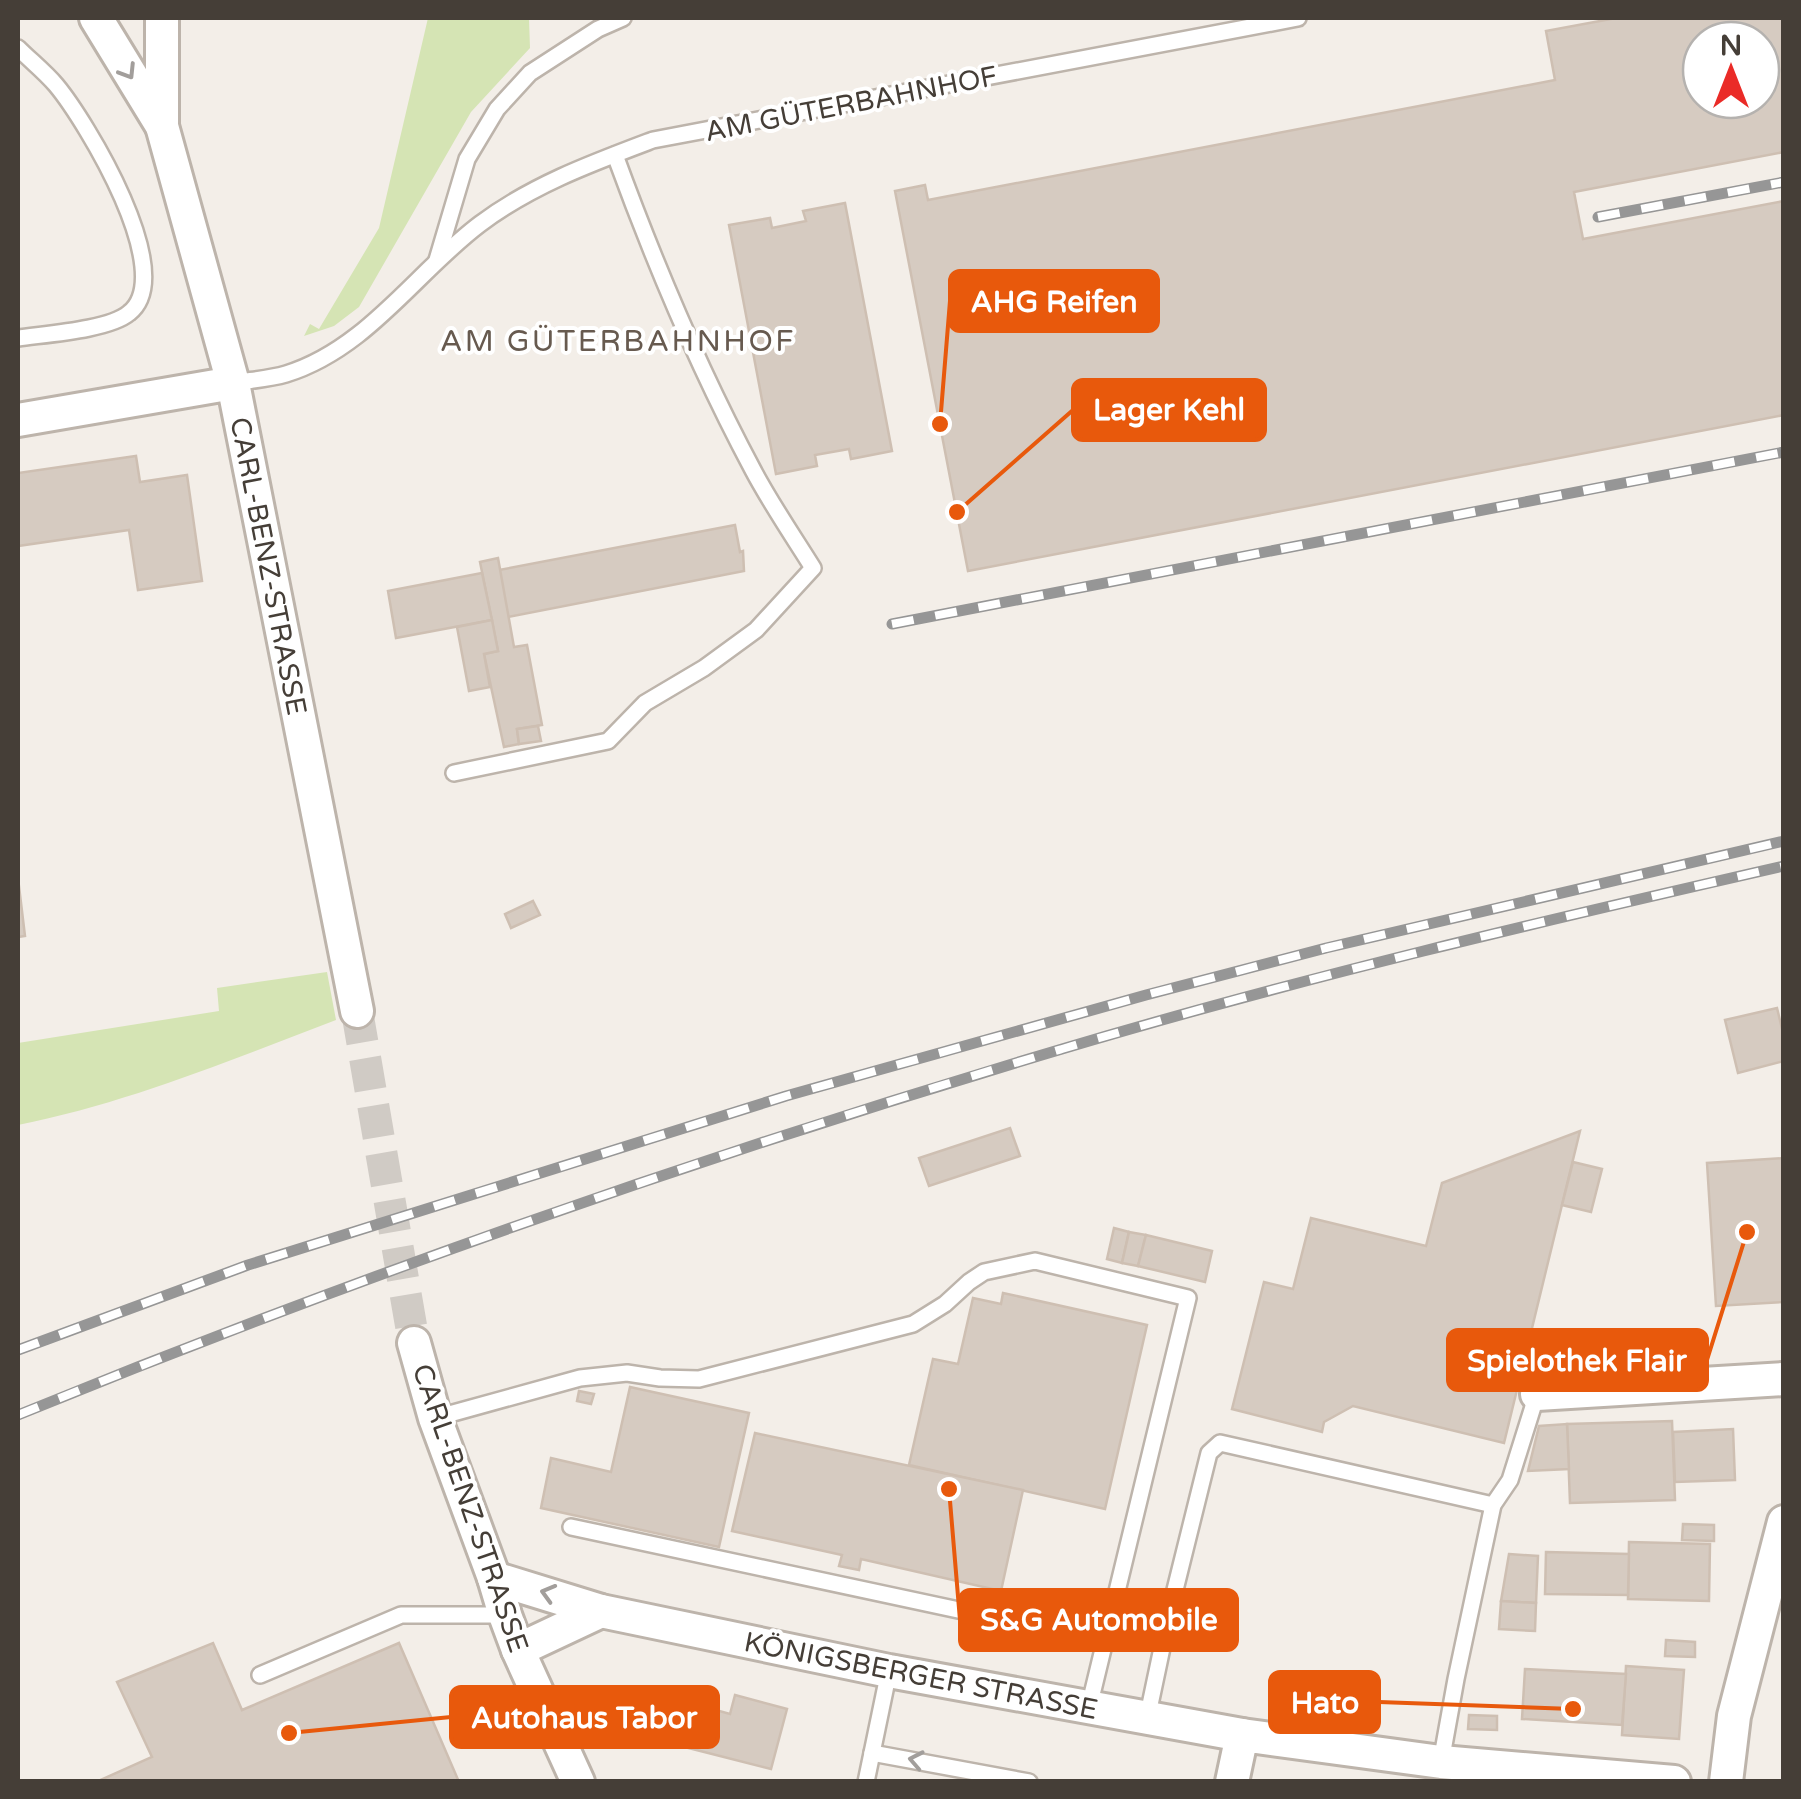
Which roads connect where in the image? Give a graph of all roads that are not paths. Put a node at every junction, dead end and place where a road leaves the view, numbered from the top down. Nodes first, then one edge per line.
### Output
1 (96, 18) edge
2 (162, 18) edge
3 (622, 18) edge
4 (1298, 18) edge
5 (18, 48) edge
6 (162, 126) junction
7 (615, 155) junction
8 (436, 264) junction
9 (18, 338) edge
10 (233, 383) junction
11 (18, 420) edge
12 (454, 773) dead end
13 (357, 1011) tunnel mouth
14 (414, 1343) tunnel mouth
15 (1784, 1379) edge
16 (1537, 1394) joint
17 (434, 1418) junction
18 (1494, 1505) junction
19 (1784, 1522) edge
20 (572, 1527) dead end
21 (1777, 1574) edge
22 (494, 1578) junction
23 (601, 1611) junction
24 (504, 1615) junction
25 (1103, 1641) junction
26 (518, 1650) junction
27 (889, 1672) junction
28 (260, 1675) dead end
29 (1088, 1707) junction
30 (1146, 1719) junction
31 (1242, 1735) junction
32 (872, 1754) junction
33 (1441, 1762) junction
34 (572, 1776) edge
35 (866, 1782) edge
36 (1028, 1782) edge
37 (1232, 1782) edge
38 (1674, 1782) edge
39 (1726, 1782) edge

1 -> 6 street, CARL-BENZ-STRASSE
2 - 6 street, CARL-BENZ-STRASSE
3 - 8 lane
4 - 7 lane, AM GÜTERBAHNHOF
5 - 9 lane
6 - 10 street, CARL-BENZ-STRASSE
7 - 8 lane, AM GÜTERBAHNHOF
7 - 12 lane
8 - 10 lane, AM GÜTERBAHNHOF
10 - 11 street
10 - 13 street, CARL-BENZ-STRASSE
14 - 17 street, CARL-BENZ-STRASSE
15 - 16 street
16 - 18 lane
17 - 22 street, CARL-BENZ-STRASSE
17 - 25 lane
18 - 30 lane
18 - 33 lane
19 - 21 street
20 - 25 lane
21 - 39 street
23 -> 22 street, KÖNIGSBERGER STRASSE
22 - 24 street, CARL-BENZ-STRASSE
23 - 26 street
23 - 27 street, KÖNIGSBERGER STRASSE
24 - 26 street, CARL-BENZ-STRASSE
24 - 28 lane
25 - 29 lane
26 - 34 street, CARL-BENZ-STRASSE
27 - 29 street, KÖNIGSBERGER STRASSE
27 - 32 lane
29 - 30 street, KÖNIGSBERGER STRASSE
30 - 31 street, KÖNIGSBERGER STRASSE
31 - 33 street, KÖNIGSBERGER STRASSE
31 - 37 street
32 - 35 lane
36 -> 32 lane
33 - 38 street, KÖNIGSBERGER STRASSE

